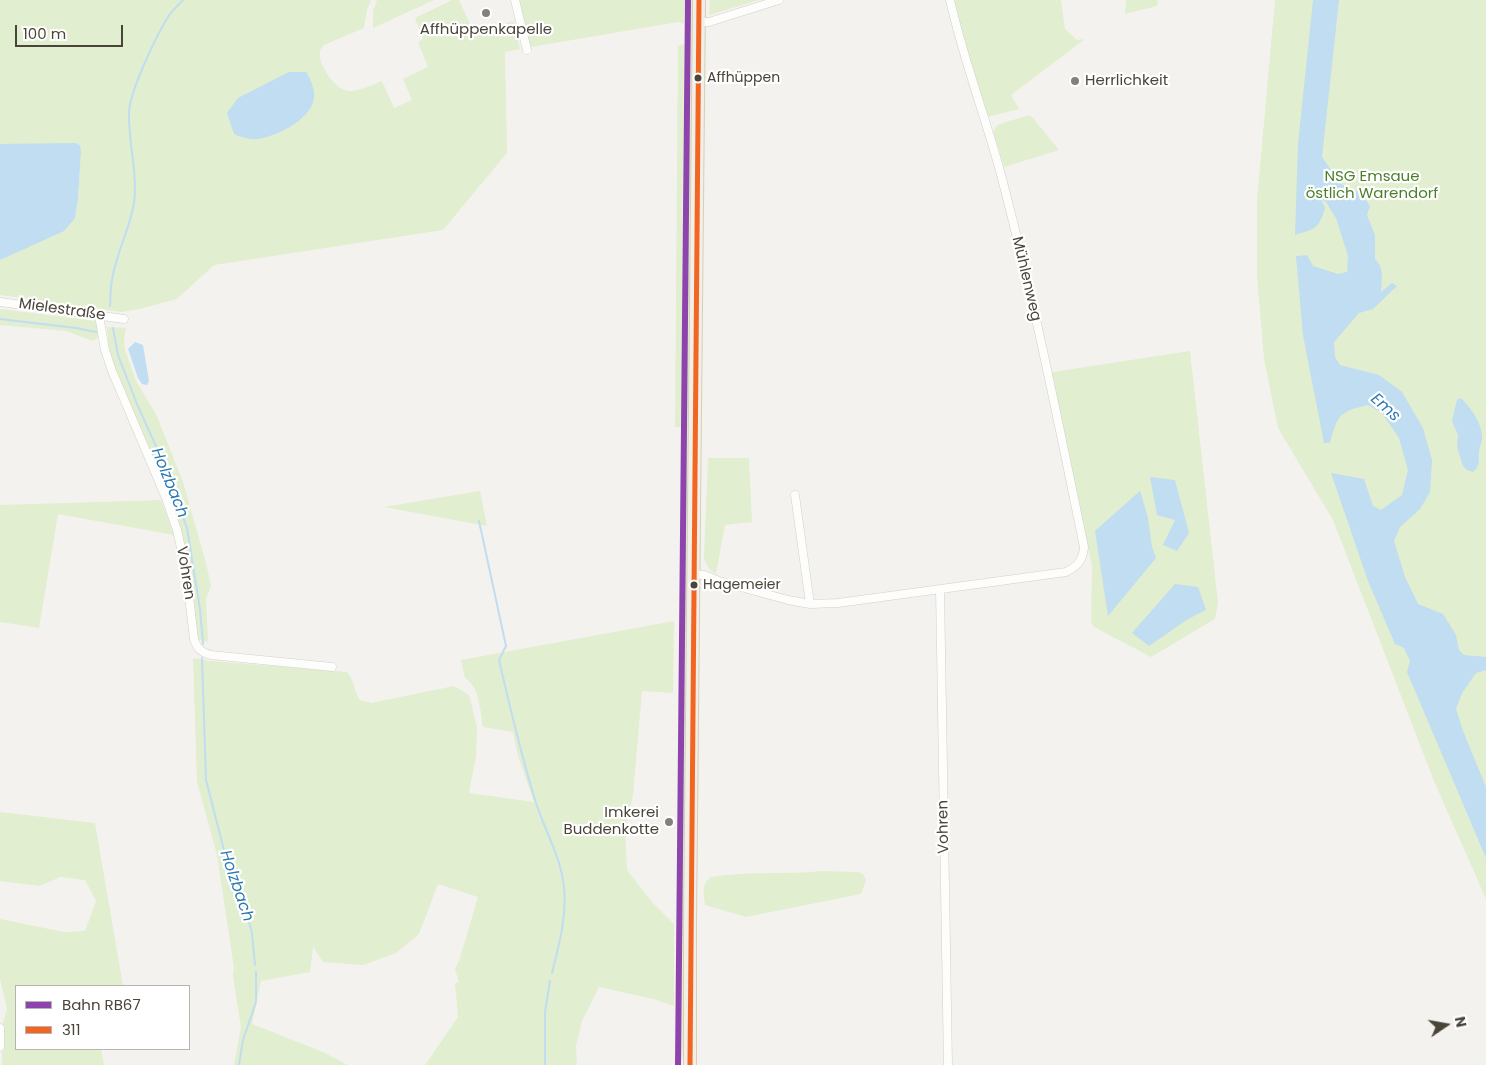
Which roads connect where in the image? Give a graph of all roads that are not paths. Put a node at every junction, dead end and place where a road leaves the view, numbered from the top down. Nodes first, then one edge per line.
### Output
1 (515, 0) edge
2 (700, 0) edge
3 (779, 0) edge
4 (950, 0) edge
5 (699, 22) junction
6 (527, 50) dead end
7 (0, 302) edge
8 (99, 315) junction
9 (124, 319) dead end
10 (795, 495) dead end
11 (694, 574) junction
12 (940, 590) junction
13 (810, 604) junction
14 (332, 667) dead end
15 (0, 1028) edge
16 (0, 1047) edge
17 (690, 1065) edge
18 (948, 1065) edge

1 - 6 street
2 - 5 main road
3 - 5 street
4 - 12 street, Mühlenweg
5 - 11 main road
7 - 8 street, Mielestraße
8 - 9 street, Mielestraße
8 - 14 street, Vohren
10 - 13 street
11 - 13 street
11 - 17 main road
12 - 13 street
12 - 18 street, Vohren
15 - 16 street

